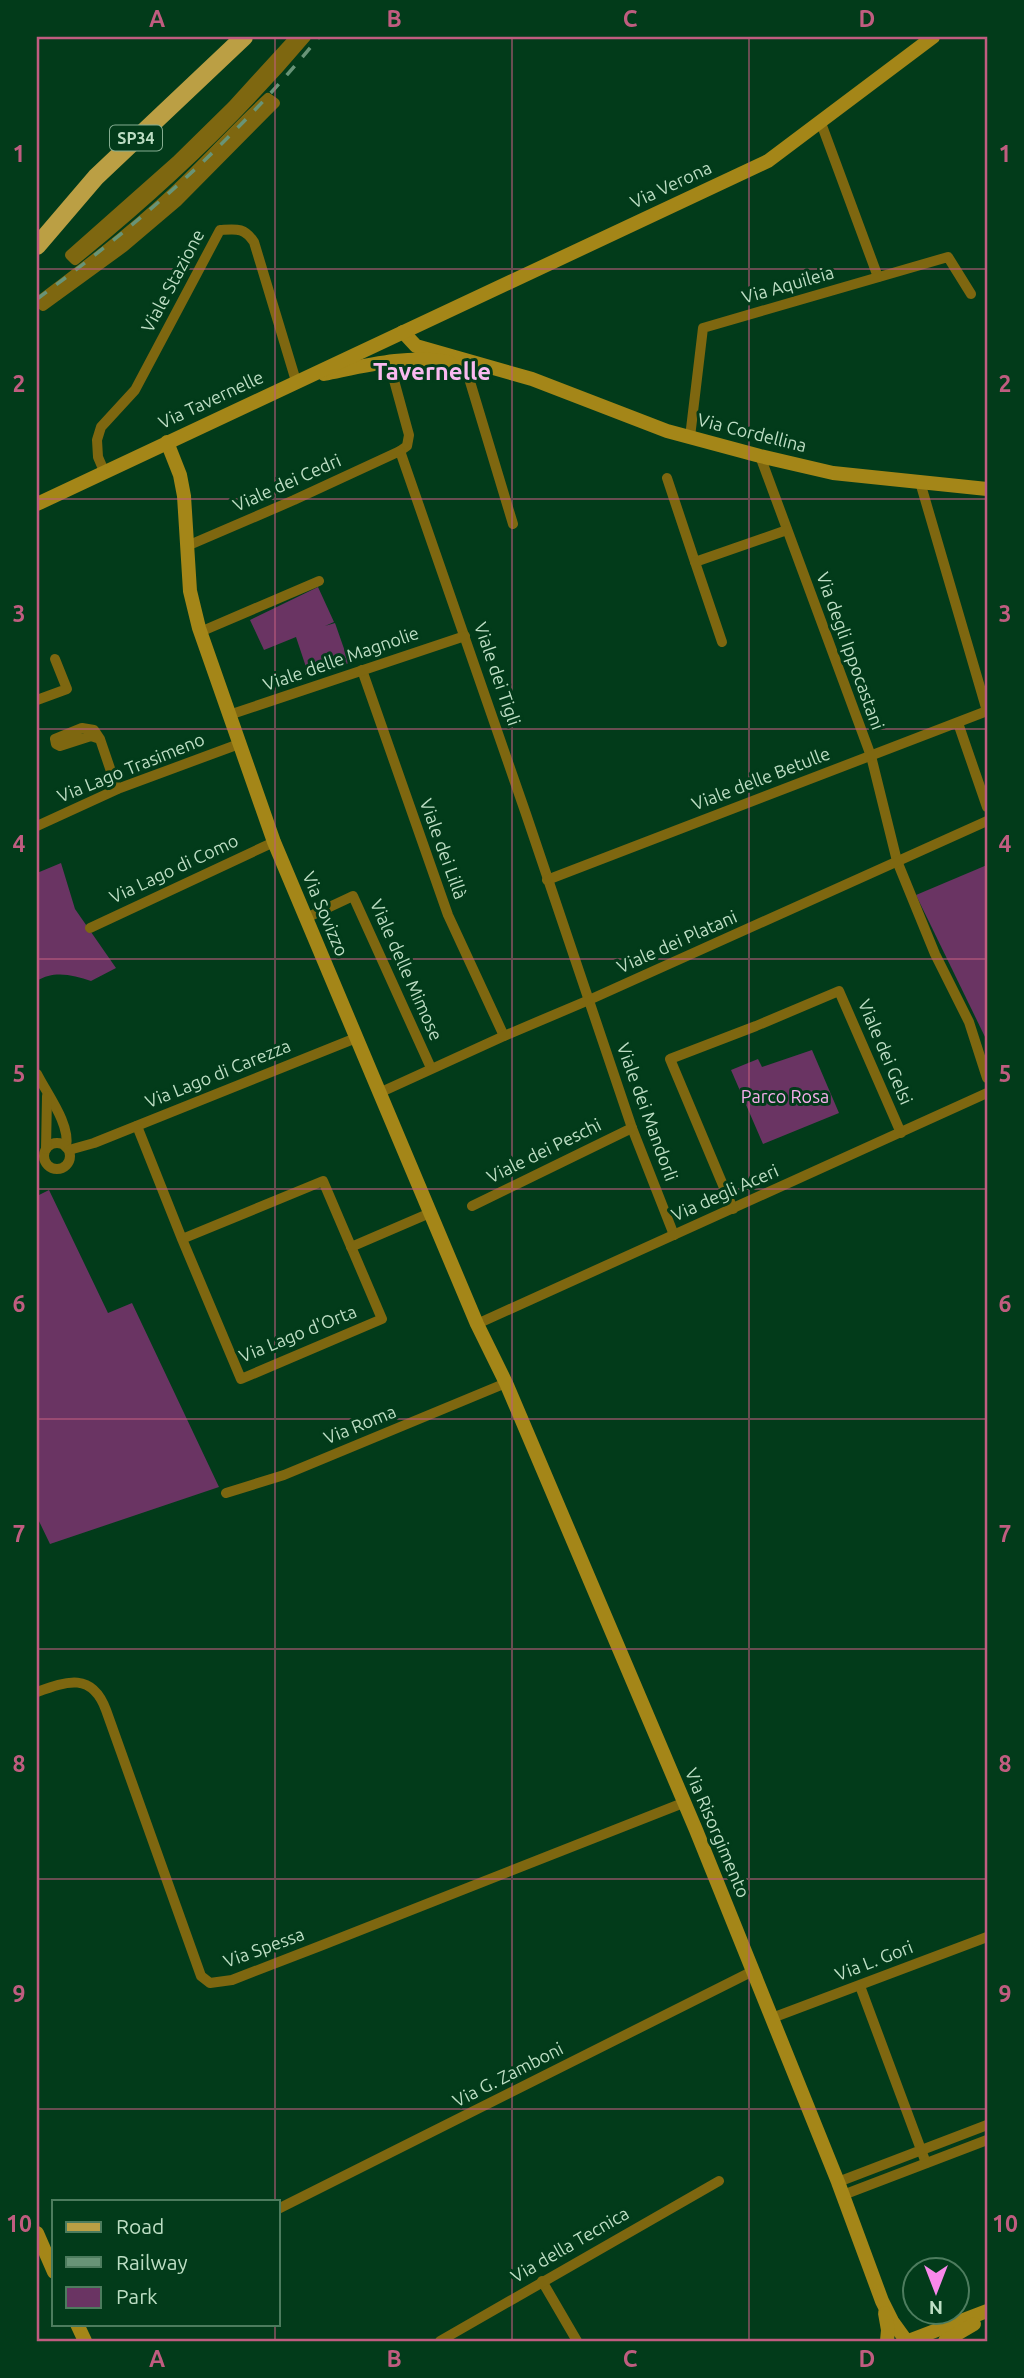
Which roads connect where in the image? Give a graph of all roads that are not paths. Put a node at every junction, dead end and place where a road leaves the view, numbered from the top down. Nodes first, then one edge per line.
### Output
1 (244, 37) edge
2 (295, 37) edge
3 (306, 37) edge
4 (933, 37) edge
5 (821, 123) junction
6 (37, 246) edge
7 (878, 277) junction
8 (971, 294) dead end
9 (43, 306) joint
10 (403, 332) junction
11 (389, 362) junction
12 (465, 365) junction
13 (516, 375) junction
14 (299, 380) junction
15 (690, 438) junction
16 (167, 442) junction
17 (400, 452) junction
18 (760, 456) junction
19 (104, 471) junction
20 (667, 478) dead end
21 (920, 482) junction
22 (987, 489) edge
23 (37, 504) edge
24 (513, 524) dead end
25 (787, 530) junction
26 (187, 546) junction
27 (695, 562) junction
28 (319, 581) dead end
29 (200, 632) junction
30 (465, 636) junction
31 (722, 642) dead end
32 (55, 659) dead end
33 (362, 670) junction
34 (37, 700) edge
35 (987, 711) edge
36 (229, 715) junction
37 (958, 723) junction
38 (100, 739) dead end
39 (239, 744) junction
40 (871, 757) junction
41 (117, 789) junction
42 (987, 807) edge
43 (987, 821) edge
44 (37, 826) edge
45 (274, 842) junction
46 (897, 861) junction
47 (547, 880) junction
48 (306, 918) junction
49 (90, 928) dead end
50 (589, 1000) junction
51 (504, 1035) junction
52 (356, 1038) junction
53 (431, 1068) junction
54 (37, 1074) edge
55 (987, 1078) edge
56 (379, 1093) junction
57 (987, 1093) edge
58 (47, 1094) junction
59 (137, 1126) junction
60 (632, 1128) junction
61 (901, 1133) junction
62 (68, 1152) junction
63 (42, 1154) edge
64 (51, 1169) junction
65 (37, 1170) edge
66 (472, 1206) dead end
67 (733, 1209) junction
68 (430, 1213) junction
69 (674, 1235) junction
70 (181, 1239) junction
71 (351, 1247) junction
72 (477, 1324) junction
73 (506, 1383) junction
74 (226, 1493) dead end
75 (37, 1692) edge
76 (683, 1803) junction
77 (987, 1937) edge
78 (753, 1971) junction
79 (860, 1986) junction
80 (772, 2018) junction
81 (987, 2124) edge
82 (987, 2140) edge
83 (921, 2149) junction
84 (926, 2163) junction
85 (719, 2181) dead end
86 (840, 2188) junction
87 (280, 2208) edge
88 (37, 2233) edge
89 (52, 2267) edge
90 (542, 2281) junction
91 (987, 2313) edge
92 (440, 2341) edge
93 (577, 2341) edge
94 (901, 2341) edge
95 (945, 2341) edge

1 - 6 main road, SP34
2 - 3 street
4 - 5 street, Via Verona
5 - 7 street
5 - 10 street, Via Verona
7 - 8 street, Via Aquileia
7 - 15 street, Via Aquileia
9 - 9 street
10 - 13 street, Via Cordellina
10 - 14 street, Via Tavernelle
11 - 12 street, Via Cordellina
11 - 14 street, Via Cordellina
11 - 17 street, Viale dei Tigli
12 - 13 street, Via Cordellina
12 - 24 street
13 - 15 street, Via Cordellina
14 - 16 street, Via Tavernelle
14 - 19 street, Viale Stazione
15 - 18 street, Via Cordellina
16 - 19 street, Via Tavernelle
16 - 26 street, Via Sovizzo
17 - 26 street, Viale dei Cedri
17 - 30 street, Viale dei Tigli
18 - 21 street, Via Cordellina
18 - 25 street, Via degli Ippocastani
19 - 23 street, Via Tavernelle
20 - 27 street
21 - 22 street, Via Cordellina
21 - 35 street
25 - 27 street
25 - 40 street, Via degli Ippocastani
26 - 29 street, Via Sovizzo
27 - 31 street
28 - 29 street
29 - 36 street, Via Sovizzo
30 - 33 street, Viale delle Magnolie
30 - 47 street, Viale dei Tigli
32 - 34 street
33 - 36 street, Viale delle Magnolie
33 - 51 street, Viale dei Lillà
35 - 37 street, Viale delle Betulle
36 - 39 street, Via Sovizzo
37 - 40 street, Viale delle Betulle
37 - 42 street
38 - 41 street
39 - 41 street, Via Lago Trasimeno
39 - 45 street, Via Sovizzo
40 - 46 street, Via degli Ippocastani
40 - 47 street, Viale delle Betulle
41 - 44 street, Via Lago Trasimeno
43 - 46 street, Viale dei Platani
45 - 48 street, Via Sovizzo
45 - 49 street, Via Lago di Como
46 - 50 street, Viale dei Platani
46 - 55 street, Via degli Ippocastani
47 - 50 street, Viale dei Tigli
48 - 52 street, Via Sovizzo
48 - 53 street, Viale delle Mimose
50 - 51 street, Viale dei Platani
50 - 60 street, Viale dei Mandorli
51 - 53 street, Viale dei Platani
52 - 56 street, Via Sovizzo
52 - 59 street, Via Lago di Carezza
53 - 56 street, Viale dei Platani
54 - 58 street
56 - 68 street, Via Sovizzo
57 - 61 street, Via degli Aceri
58 - 62 street
58 - 63 street
59 - 62 street, Via Lago di Carezza
59 - 70 street, Via Lago d'Orta
60 - 66 street, Viale dei Peschi
60 - 69 street, Viale dei Mandorli
61 - 67 street, Via degli Aceri
61 - 67 street, Viale dei Gelsi
62 - 63 street
62 - 64 street
63 - 64 street
64 - 65 street
67 - 69 street, Via degli Aceri
68 - 71 street
68 - 72 street, Via Sovizzo
69 - 72 street, Via degli Aceri
70 - 71 street, Via Lago d'Orta
70 - 71 street, Via Lago d'Orta
72 - 73 street, Via Sovizzo
73 - 74 street, Via Roma
73 - 76 street, Via Risorgimento
75 - 76 street, Via Spessa
76 - 78 street, Via Risorgimento
77 - 79 street, Via L. Gori
78 - 80 street, Via Risorgimento
78 - 87 street, Via G. Zamboni
79 - 80 street, Via L. Gori
79 - 83 street
80 - 86 street, Via Risorgimento
81 - 83 street
82 - 84 street
83 - 84 street
83 - 86 street
84 - 86 street
85 - 90 street, Via della Tecnica
86 - 94 street, Via Risorgimento
88 - 89 street
90 - 92 street, Via della Tecnica
90 - 93 street
91 - 94 street
91 - 95 street

